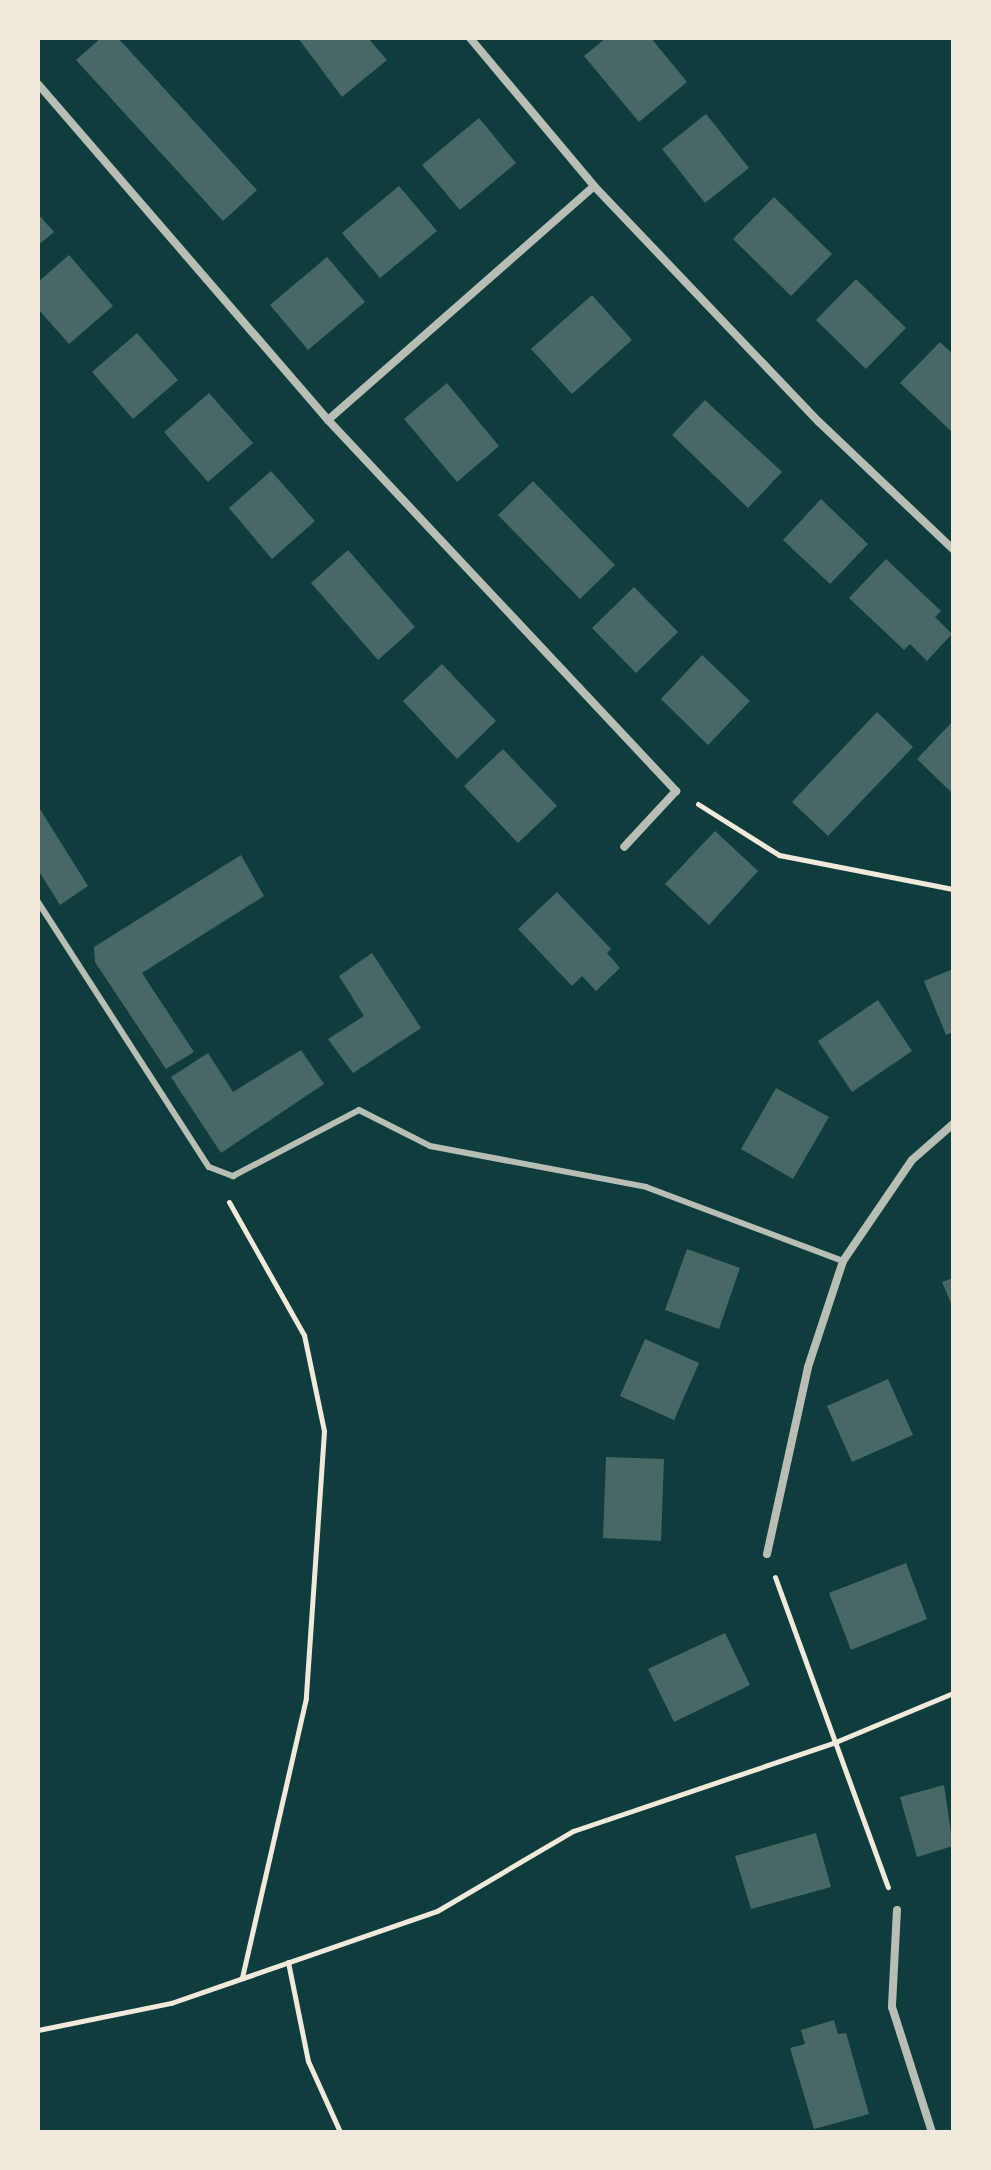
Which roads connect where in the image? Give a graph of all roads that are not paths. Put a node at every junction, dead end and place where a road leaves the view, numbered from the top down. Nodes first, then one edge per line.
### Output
1 (470, 38) edge
2 (38, 84) edge
3 (594, 186) junction
4 (328, 420) junction
5 (953, 549) edge
6 (624, 847) dead end
7 (38, 902) edge
8 (953, 1124) edge
9 (843, 1261) junction
10 (767, 1554) road end
11 (897, 1910) road end
12 (932, 2132) edge

1 - 3 street
2 - 4 street
3 - 4 street
3 - 5 street
4 - 6 street
7 - 9 lane
8 - 9 street
9 - 10 street
11 - 12 street

